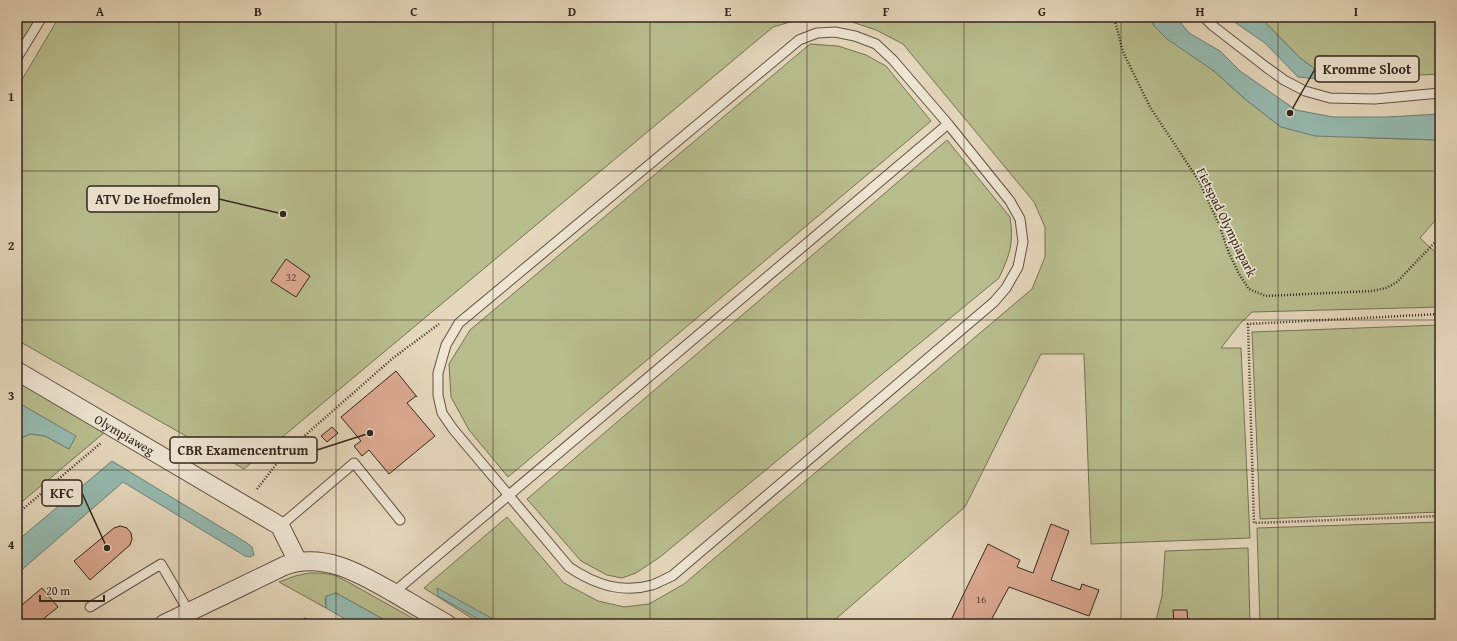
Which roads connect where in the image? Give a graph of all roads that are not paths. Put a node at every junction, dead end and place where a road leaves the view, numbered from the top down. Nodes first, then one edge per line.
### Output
1 (42, 17) edge
2 (1204, 17) edge
3 (17, 58) edge
4 (1440, 93) edge
5 (948, 124) junction
6 (17, 371) edge
7 (509, 497) junction
8 (400, 520) dead end
9 (280, 526) junction
10 (298, 562) junction
11 (393, 593) junction
12 (90, 607) dead end
13 (192, 618) edge
14 (164, 624) edge
15 (447, 624) edge

1 - 3 lane
2 - 4 lane
5 - 7 lane
5 - 7 lane
5 - 7 lane
6 - 9 street, Olympiaweg
7 - 11 lane
8 - 9 lane
9 - 10 street
10 - 11 street
10 - 13 street
11 - 15 street
12 - 13 lane
13 - 14 street

